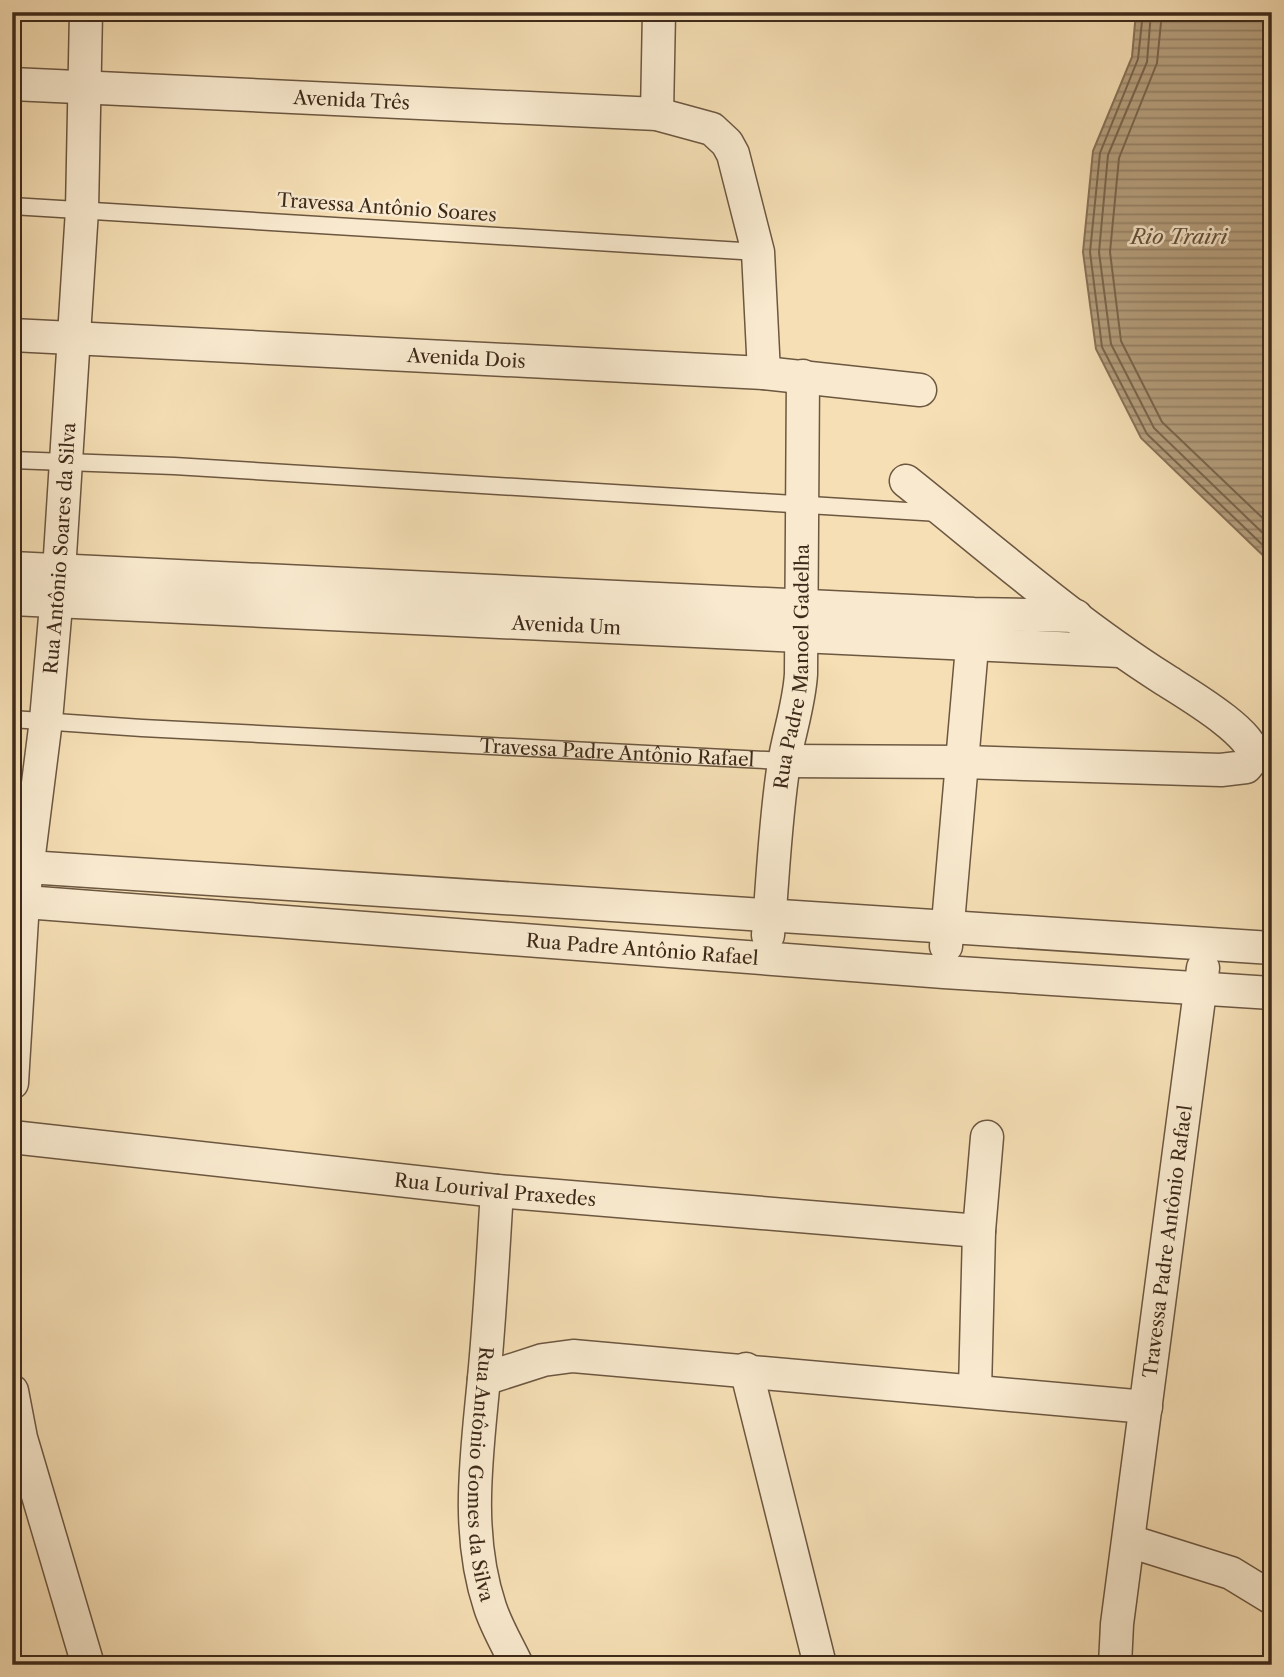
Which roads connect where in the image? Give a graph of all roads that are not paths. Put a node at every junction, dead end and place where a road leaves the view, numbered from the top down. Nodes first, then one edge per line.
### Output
1 (86, 12) edge
2 (659, 12) edge
3 (12, 84) edge
4 (86, 86) junction
5 (657, 114) junction
6 (12, 206) edge
7 (82, 210) junction
8 (758, 253) junction
9 (12, 335) edge
10 (75, 338) junction
11 (764, 373) junction
12 (803, 376) junction
13 (920, 390) dead end
14 (12, 460) edge
15 (66, 464) junction
16 (906, 481) dead end
17 (803, 503) junction
18 (947, 514) junction
19 (12, 568) edge
20 (58, 586) junction
21 (12, 599) edge
22 (1076, 616) junction
23 (803, 620) junction
24 (973, 629) junction
25 (1120, 651) junction
26 (12, 719) edge
27 (46, 720) junction
28 (784, 761) junction
29 (964, 762) junction
30 (20, 867) edge
31 (18, 901) edge
32 (770, 914) junction
33 (947, 926) junction
34 (1206, 943) junction
35 (1272, 948) edge
36 (766, 957) junction
37 (944, 972) junction
38 (1200, 988) junction
39 (1272, 993) edge
40 (12, 1083) edge
41 (12, 1137) edge
42 (987, 1138) dead end
43 (497, 1191) junction
44 (979, 1231) junction
45 (746, 1369) junction
46 (484, 1379) junction
47 (975, 1390) junction
48 (12, 1391) edge
49 (1146, 1407) junction
50 (1129, 1541) junction
51 (1272, 1598) edge
52 (88, 1665) edge
53 (517, 1665) edge
54 (820, 1665) edge
55 (1115, 1665) edge

1 - 4 street, Rua Antônio Soares da Silva
2 - 5 street
3 - 4 street, Avenida Três
4 - 5 street, Avenida Três
4 - 7 street, Rua Antônio Soares da Silva
5 - 8 street, Avenida Três
6 - 7 lane, Travessa Antônio Soares
7 - 8 lane, Travessa Antônio Soares
7 - 10 street, Rua Antônio Soares da Silva
8 - 11 street
9 - 10 street, Avenida Dois
10 - 11 street, Avenida Dois
10 - 15 street, Rua Antônio Soares da Silva
11 - 12 street, Avenida Dois
12 - 13 street, Avenida Dois
12 - 17 street, Rua Padre Manoel Gadelha
14 - 15 lane
15 - 17 lane
15 - 20 street, Rua Antônio Soares da Silva
16 - 18 street
17 - 18 lane
17 - 23 street, Rua Padre Manoel Gadelha
18 - 22 street
19 - 20 street, Avenida Um
20 - 21 street, Avenida Um
20 - 23 street, Avenida Um
20 - 27 street, Rua Antônio Soares da Silva
22 - 24 street, Avenida Um
22 - 25 street
23 - 24 street, Avenida Um
23 - 28 street, Rua Padre Manoel Gadelha
24 - 25 street, Avenida Um
24 - 29 street
25 - 29 street, Travessa Padre Antônio Rafael
26 - 27 lane, Travessa Padre Antônio Rafael
27 - 28 lane, Travessa Padre Antônio Rafael
27 - 30 street, Rua Antônio Soares da Silva
28 - 29 street, Travessa Padre Antônio Rafael
28 - 32 street, Rua Padre Manoel Gadelha
29 - 33 street
30 - 31 street, Rua Antônio Soares da Silva
30 - 32 street
31 - 36 street, Rua Padre Antônio Rafael
31 - 40 street, Rua Antônio Soares da Silva
32 - 33 street
32 - 36 street, Rua Padre Manoel Gadelha
33 - 34 street
33 - 37 street
34 - 35 street
34 - 38 street, Travessa Padre Antônio Rafael
36 - 37 street, Rua Padre Antônio Rafael
37 - 38 street, Rua Padre Antônio Rafael
38 - 39 street, Rua Padre Antônio Rafael
38 - 49 street, Travessa Padre Antônio Rafael
41 - 43 street, Rua Lourival Praxedes
42 - 44 street
43 - 44 street, Rua Lourival Praxedes
43 - 46 street, Rua Antônio Gomes da Silva
44 - 47 street
45 - 46 street
45 - 47 street
45 - 54 street
46 - 53 street, Rua Antônio Gomes da Silva
47 - 49 street
48 - 52 street
49 - 50 street, Travessa Padre Antônio Rafael
50 - 51 street
50 - 55 street, Travessa Padre Antônio Rafael

